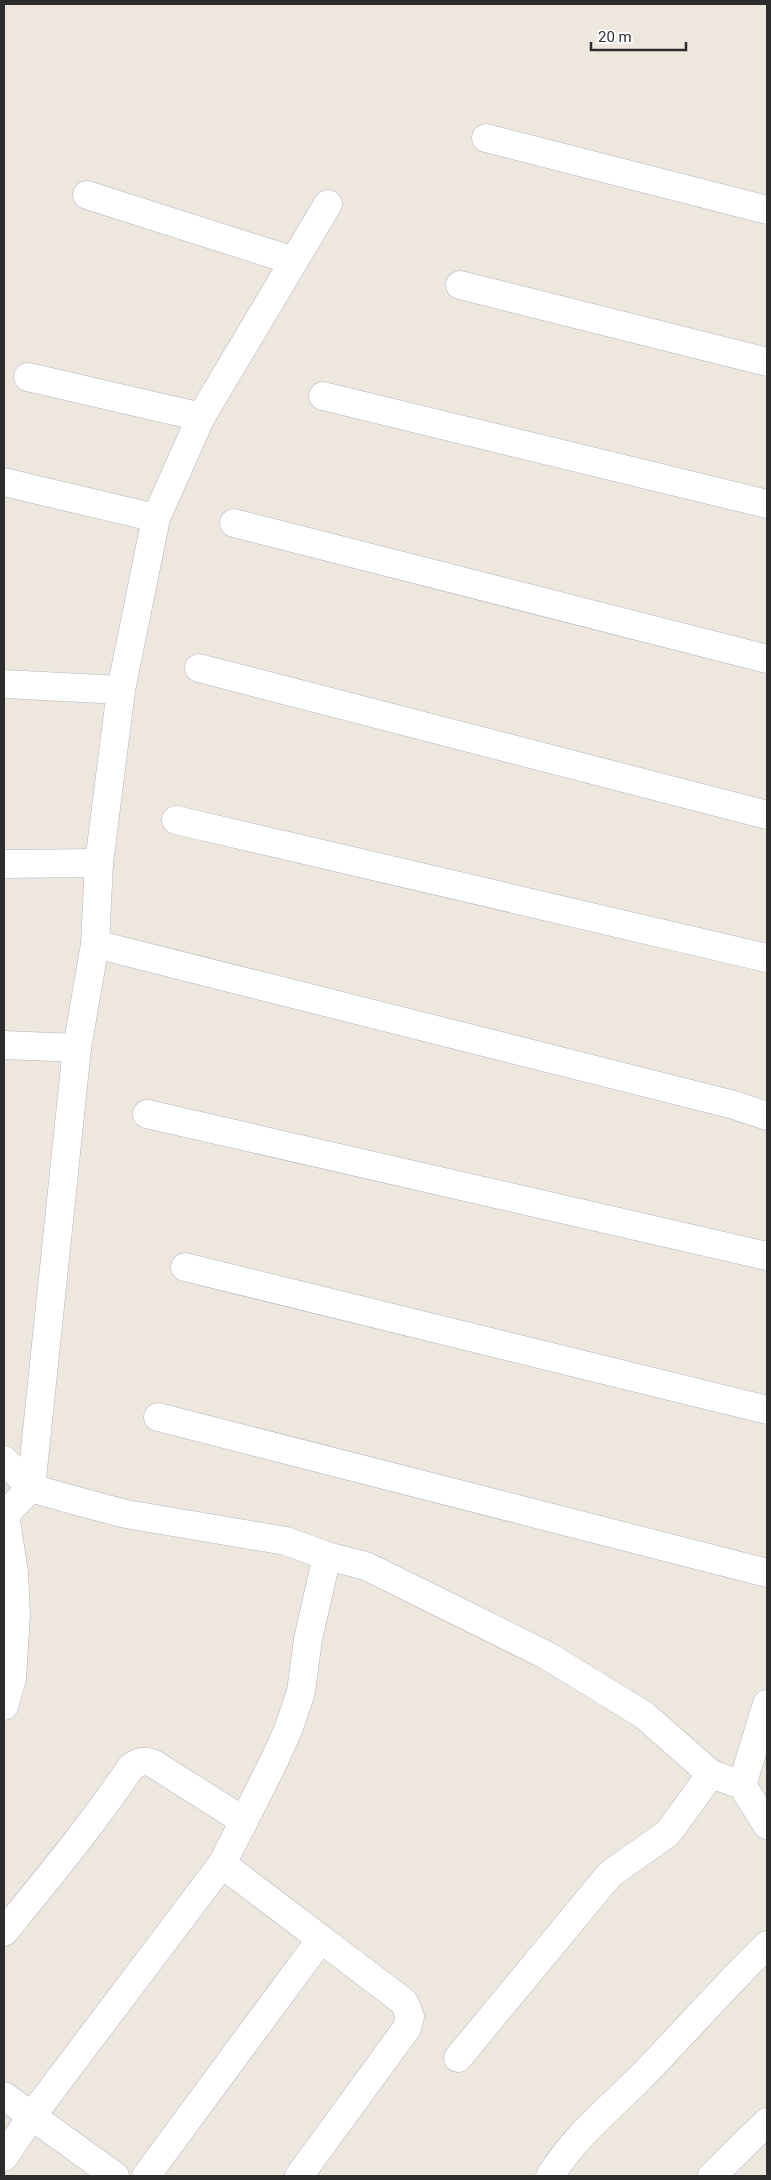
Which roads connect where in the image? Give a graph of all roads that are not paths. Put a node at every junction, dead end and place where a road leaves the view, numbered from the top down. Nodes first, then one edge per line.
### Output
1 (486, 138) dead end
2 (87, 195) dead end
3 (328, 204) dead end
4 (767, 210) edge
5 (294, 261) junction
6 (460, 285) dead end
7 (767, 362) edge
8 (28, 377) dead end
9 (323, 396) dead end
10 (201, 417) junction
11 (4, 482) edge
12 (767, 504) edge
13 (156, 518) junction
14 (234, 523) dead end
15 (767, 659) edge
16 (199, 668) dead end
17 (4, 684) edge
18 (121, 690) junction
19 (767, 814) edge
20 (176, 820) dead end
21 (4, 864) edge
22 (99, 864) junction
23 (95, 944) junction
24 (767, 958) edge
25 (4, 1045) edge
26 (77, 1048) junction
27 (147, 1114) dead end
28 (767, 1116) edge
29 (767, 1256) edge
30 (185, 1267) dead end
31 (767, 1410) edge
32 (158, 1418) dead end
33 (4, 1460) edge
34 (30, 1488) junction
35 (4, 1514) edge
36 (327, 1556) junction
37 (767, 1572) edge
38 (767, 1704) edge
39 (4, 1706) edge
40 (767, 1761) edge
41 (711, 1774) junction
42 (742, 1785) junction
43 (244, 1821) junction
44 (767, 1825) edge
45 (222, 1864) junction
46 (4, 1932) edge
47 (321, 1939) junction
48 (767, 1945) edge
49 (458, 2058) dead end
50 (4, 2096) edge
51 (31, 2116) junction
52 (767, 2122) edge
53 (4, 2157) edge
54 (115, 2176) edge
55 (146, 2176) edge
56 (299, 2176) edge
57 (550, 2176) edge
58 (712, 2176) edge

1 - 4 street
2 - 5 street
3 - 5 street
5 - 10 street
6 - 7 street
8 - 10 street
9 - 12 street
10 - 13 street
11 - 13 street
13 - 18 street
14 - 15 street
16 - 19 street
17 - 18 street
18 - 22 street
20 - 24 street
21 - 22 street
22 - 23 street
23 - 26 street
23 - 28 street
25 - 26 street
26 - 34 street
27 - 29 street
30 - 31 street
32 - 37 street
33 - 34 street
34 - 35 street
34 - 36 street
35 - 39 street
36 - 41 street
36 - 43 street
38 - 42 street
40 - 42 street
41 - 42 street
41 - 49 street
42 - 44 street
43 - 45 street
43 - 46 street
45 - 47 street
45 - 51 street
47 - 55 street
47 - 56 street
48 - 57 street
50 - 51 street
51 - 53 street
51 - 54 street
52 - 58 street

